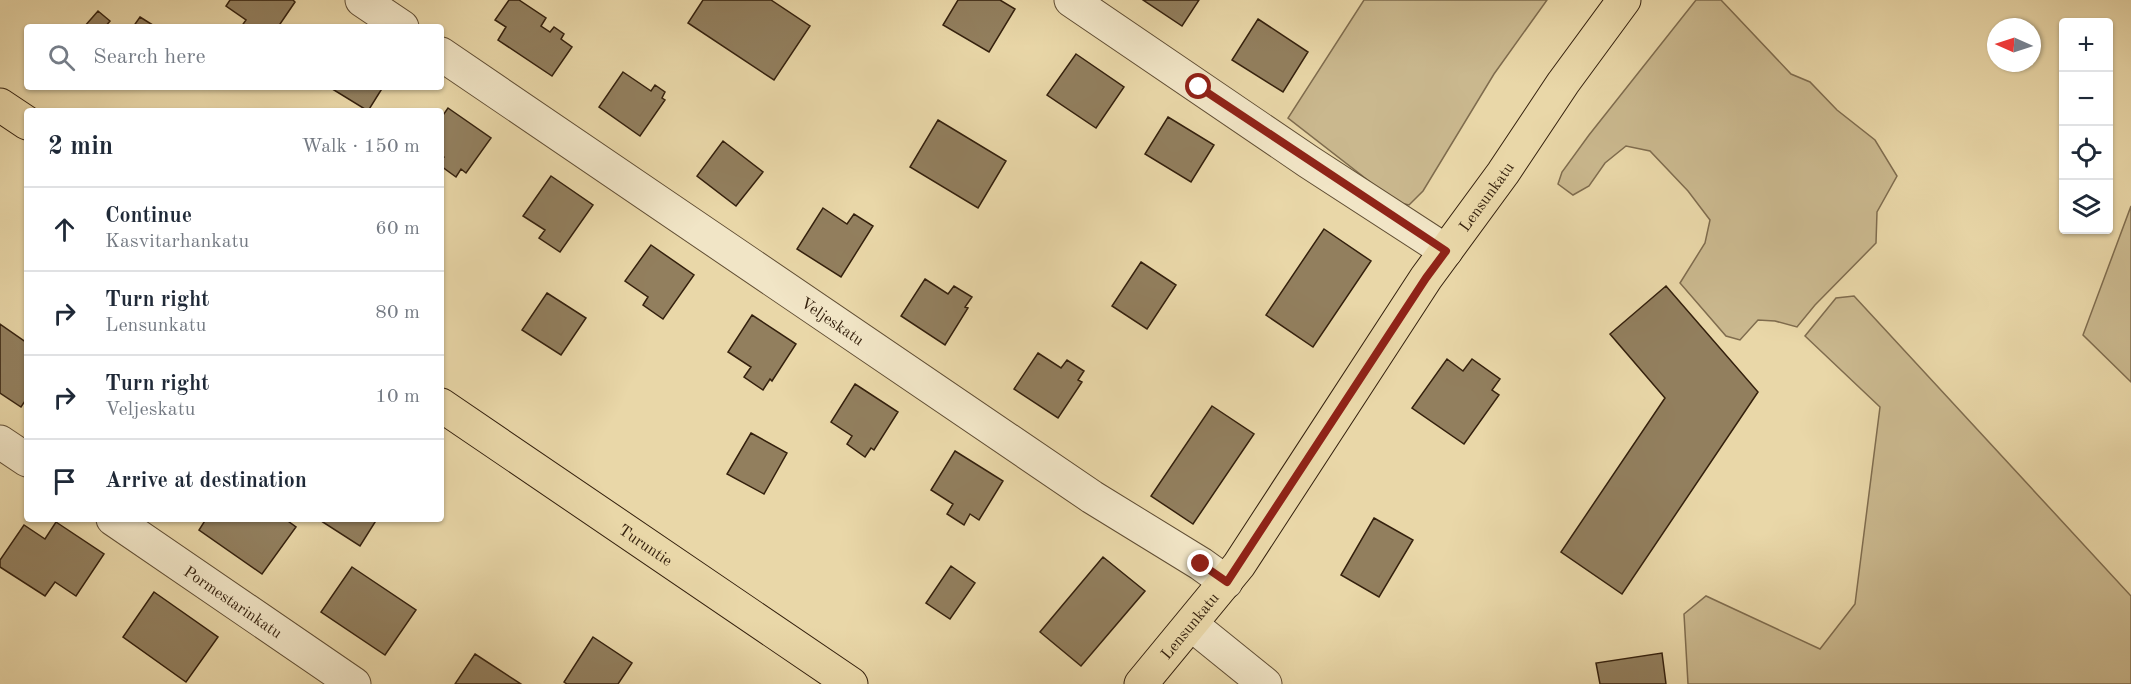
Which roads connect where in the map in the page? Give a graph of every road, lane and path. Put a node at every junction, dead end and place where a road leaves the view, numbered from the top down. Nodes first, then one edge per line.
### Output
1 (362, 0) edge
2 (1071, 0) edge
3 (1624, 0) edge
4 (398, 24) edge
5 (444, 56) edge
6 (0, 105) edge
7 (24, 121) edge
8 (1446, 251) junction
9 (444, 407) edge
10 (0, 442) edge
11 (24, 458) edge
12 (117, 522) edge
13 (1227, 582) junction
14 (1192, 624) junction
15 (354, 684) edge
16 (851, 684) edge
17 (1141, 684) edge
18 (1265, 684) edge

1 - 4 street
2 - 8 street
3 - 8 main road, Lensunkatu
5 - 13 street, Veljeskatu
6 - 7 main road
8 - 13 main road, Lensunkatu
9 - 16 main road, Turuntie
10 - 11 street
12 - 15 street, Pormestarinkatu
13 - 14 main road, Lensunkatu
14 - 17 main road, Lensunkatu
14 - 18 street

